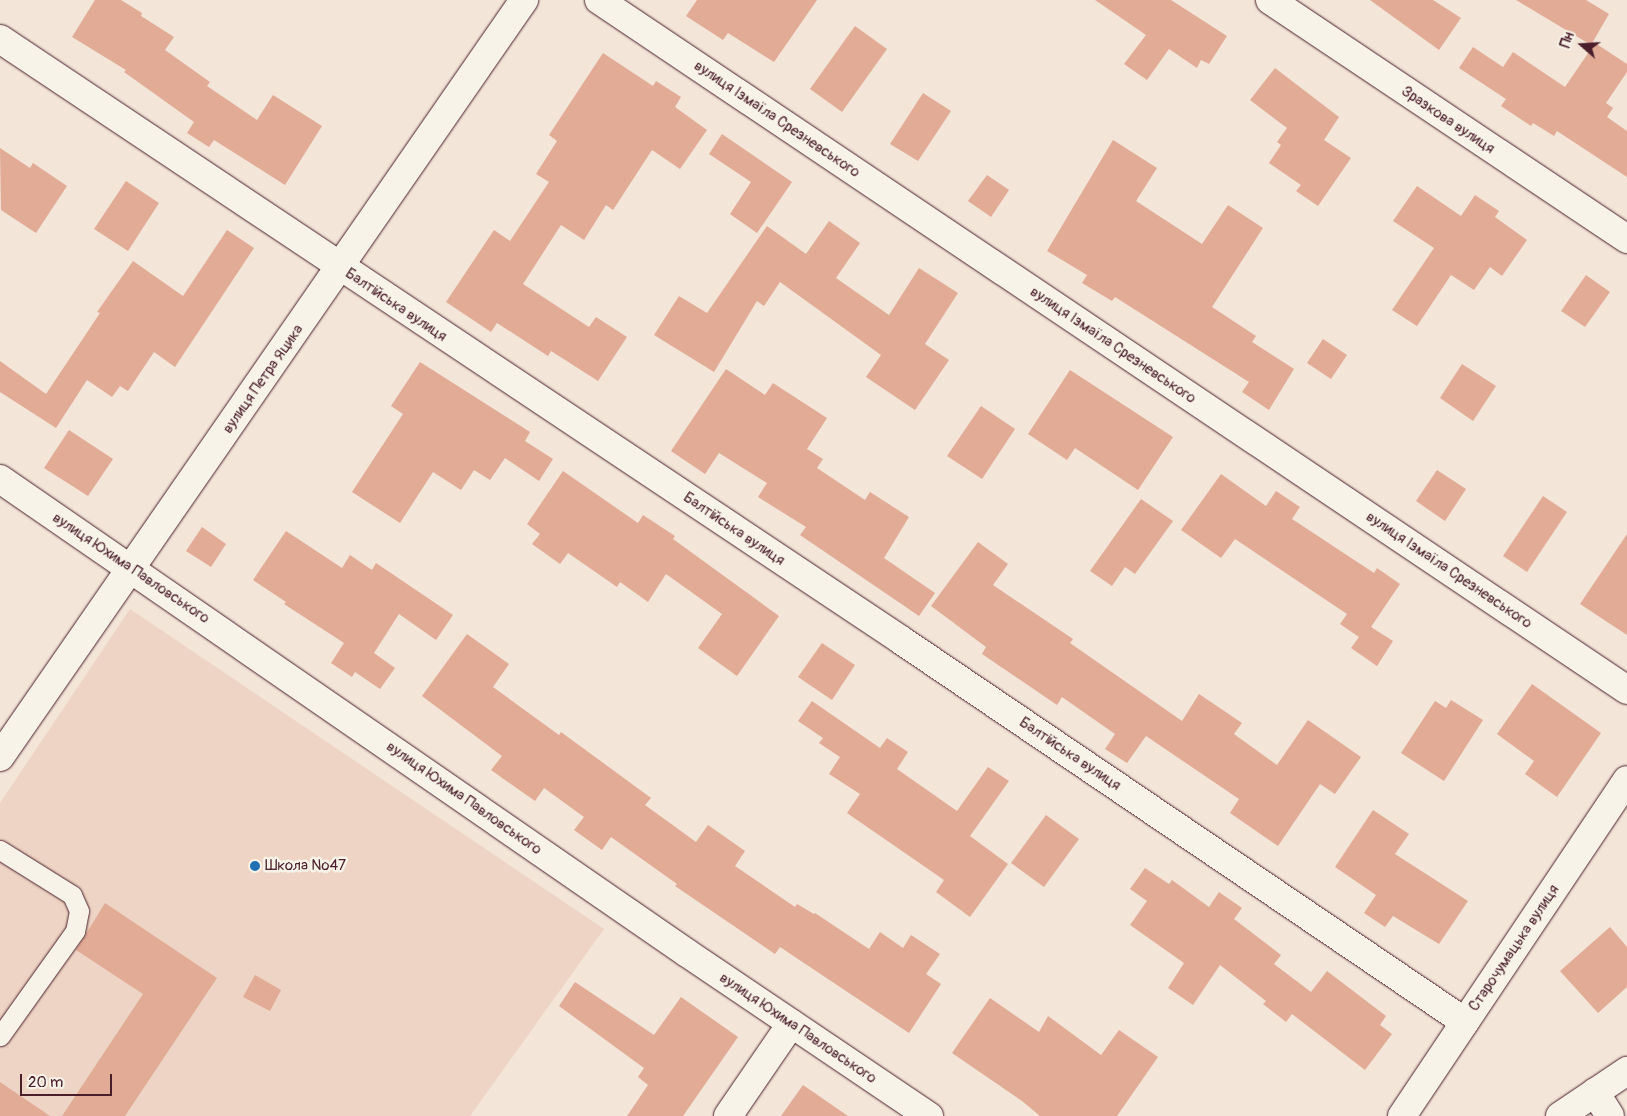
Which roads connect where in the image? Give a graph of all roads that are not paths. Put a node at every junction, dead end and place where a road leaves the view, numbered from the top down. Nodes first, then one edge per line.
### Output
1 (524, 0) edge
2 (599, 0) edge
3 (1270, 0) edge
4 (0, 39) edge
5 (1627, 239) edge
6 (340, 268) junction
7 (0, 479) edge
8 (132, 568) junction
9 (1627, 690) edge
10 (0, 757) edge
11 (1627, 780) edge
12 (0, 850) edge
13 (1464, 1022) junction
14 (791, 1024) junction
15 (0, 1036) edge
16 (1627, 1070) edge
17 (1595, 1092) junction
18 (728, 1116) edge
19 (930, 1116) edge
20 (1402, 1116) edge
21 (1560, 1116) edge
22 (1610, 1116) edge

1 - 6 street, вулиця Петра Яцика
2 - 9 street, вулиця Ізмаїла Срезневського
3 - 5 street, Зразкова вулиця
4 - 6 street, Балтійська вулиця
6 - 8 street, вулиця Петра Яцика
6 - 13 street, Балтійська вулиця
7 - 8 street, вулиця Юхима Павловського
8 - 10 street, вулиця Петра Яцика
8 - 14 street, вулиця Юхима Павловського
11 - 13 street, Старочумацька вулиця
12 - 15 lane
13 - 20 street, Старочумацька вулиця
14 - 18 street
14 - 19 street, вулиця Юхима Павловського
16 - 17 street
17 - 21 street
17 - 22 street

